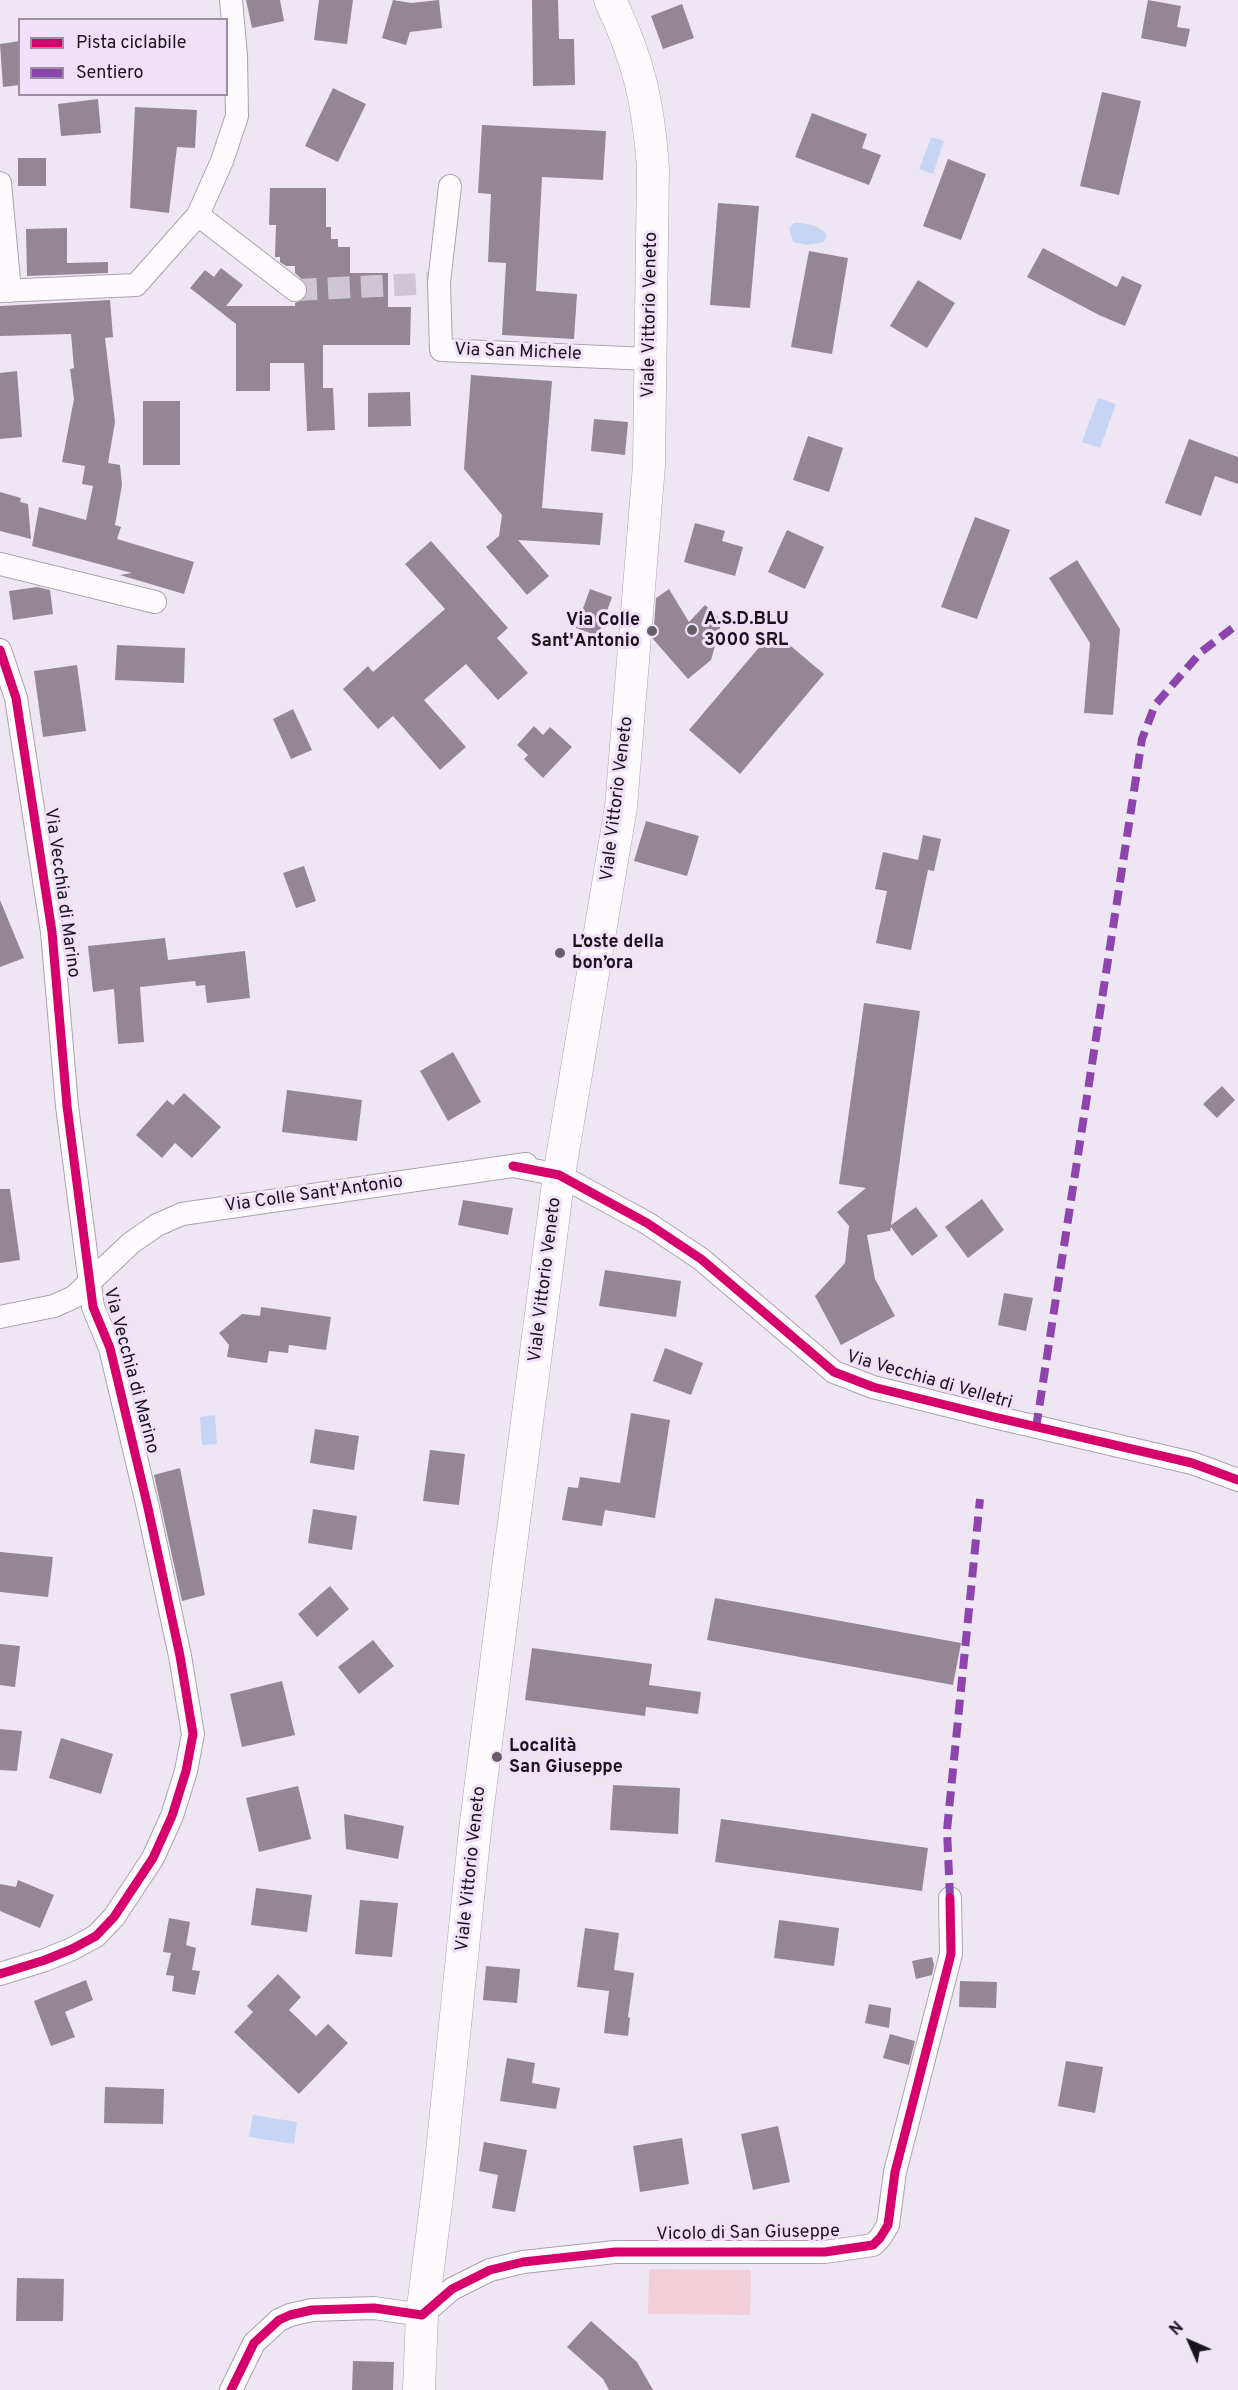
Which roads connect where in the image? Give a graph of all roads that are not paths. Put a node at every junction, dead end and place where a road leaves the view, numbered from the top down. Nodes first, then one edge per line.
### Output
1 (231, 0) edge
2 (610, 0) edge
3 (0, 183) edge
4 (450, 186) dead end
5 (198, 214) junction
6 (295, 290) tunnel mouth
7 (5, 291) edge
8 (650, 359) junction
9 (0, 564) edge
10 (155, 602) dead end
11 (0, 650) edge
12 (561, 1167) junction
13 (91, 1282) junction
14 (0, 1317) edge
15 (1238, 1480) edge
16 (950, 1898) dead end
17 (0, 1974) edge
18 (422, 2315) junction
19 (231, 2390) edge
20 (419, 2390) edge

1 - 5 street
2 - 8 main road, Viale Vittorio Veneto
3 - 7 street
4 - 8 street, Via San Michele
5 - 6 street
5 - 7 street
8 - 12 main road, Viale Vittorio Veneto
9 - 10 street
11 - 13 street, Via Vecchia di Marino
12 - 13 street, Via Colle Sant'Antonio
12 - 15 street, Via Vecchia di Velletri
12 - 18 main road, Viale Vittorio Veneto
13 - 14 street, Via Colle Sant'Antonio
13 - 17 street, Via Vecchia di Marino
16 - 18 street, Vicolo di San Giuseppe
18 - 19 street
18 - 20 main road, Viale Vittorio Veneto

